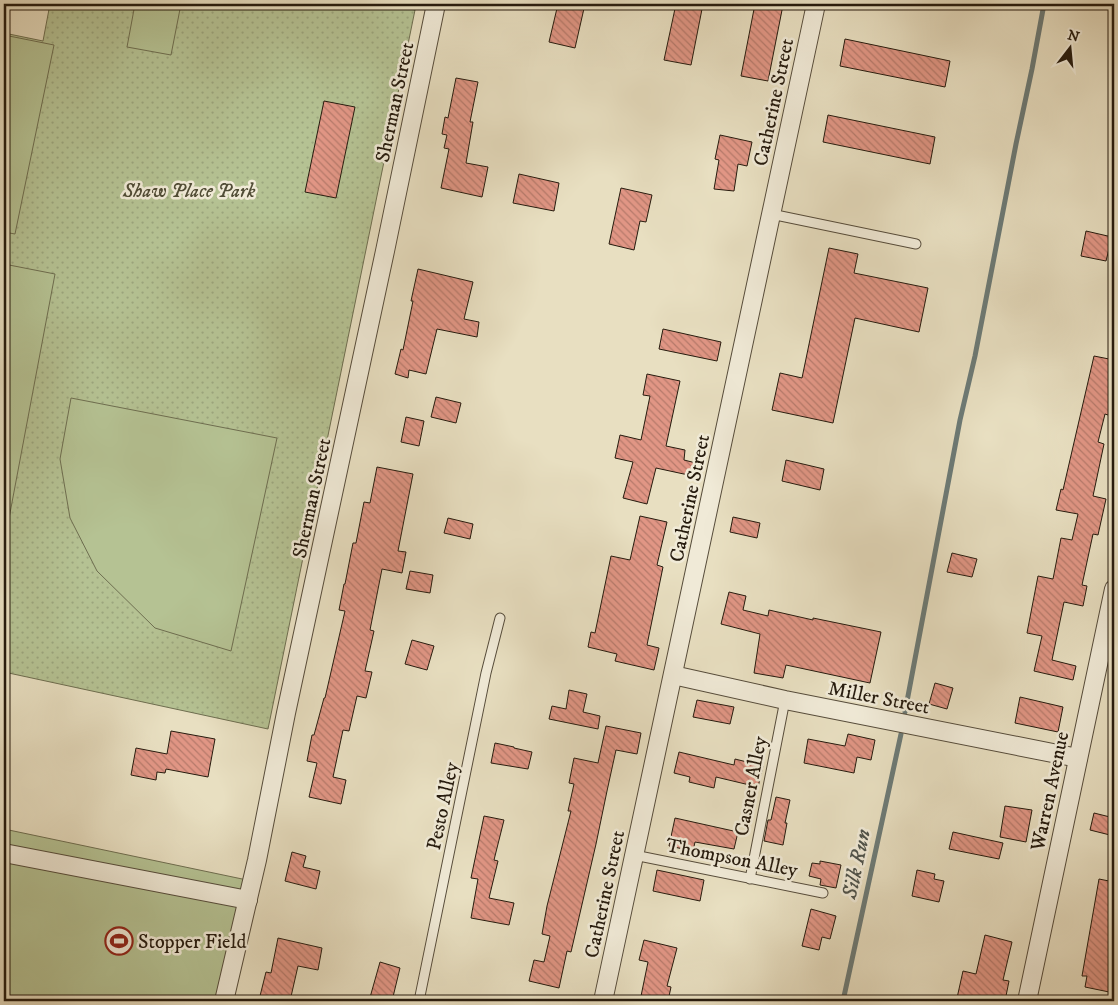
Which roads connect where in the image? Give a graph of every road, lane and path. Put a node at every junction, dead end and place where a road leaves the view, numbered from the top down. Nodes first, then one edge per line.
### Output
1 (436, 4) edge
2 (816, 4) edge
3 (771, 214) junction
4 (916, 244) dead end
5 (1114, 590) edge
6 (500, 618) dead end
7 (673, 675) junction
8 (785, 700) junction
9 (1078, 758) junction
10 (4, 853) edge
11 (634, 855) junction
12 (750, 879) junction
13 (823, 893) dead end
14 (248, 900) junction
15 (224, 1001) edge
16 (419, 1001) edge
17 (603, 1001) edge
18 (1027, 1001) edge

1 - 14 street, Sherman Street
2 - 3 street, Catherine Street
3 - 4 lane
3 - 7 street, Catherine Street
5 - 9 street, Warren Avenue
6 - 16 lane, Pesto Alley
7 - 8 street, Miller Street
7 - 11 street, Catherine Street
8 - 9 street, Miller Street
8 - 12 lane, Casner Alley
9 - 18 street, Warren Avenue
10 - 14 street
11 - 12 lane, Thompson Alley
11 - 17 street, Catherine Street
12 - 13 lane, Thompson Alley
14 - 15 street, Sherman Street

